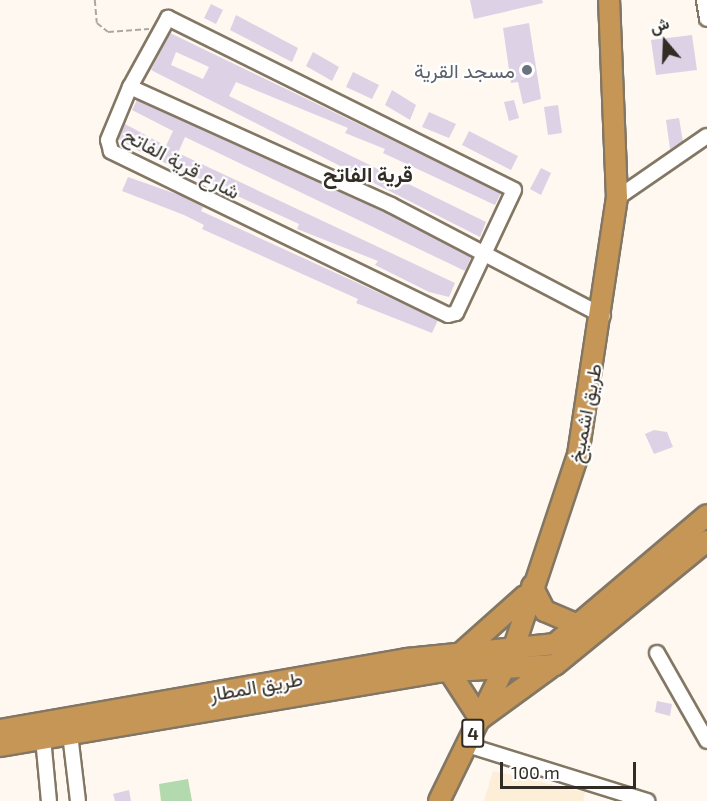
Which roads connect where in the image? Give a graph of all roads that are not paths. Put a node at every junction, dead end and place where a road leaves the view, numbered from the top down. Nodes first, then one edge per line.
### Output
1 (609, 0) edge
2 (704, 0) edge
3 (707, 18) edge
4 (130, 87) junction
5 (707, 136) edge
6 (617, 198) junction
7 (482, 252) junction
8 (603, 316) junction
9 (707, 515) edge
10 (707, 542) edge
11 (666, 564) junction
12 (532, 586) junction
13 (581, 626) junction
14 (461, 653) junction
15 (657, 653) dead end
16 (509, 658) junction
17 (555, 665) junction
18 (442, 666) junction
19 (480, 719) junction
20 (0, 730) edge
21 (69, 734) junction
22 (43, 738) junction
23 (707, 741) edge
24 (467, 745) junction
25 (0, 746) edge
26 (49, 801) edge
27 (78, 801) edge
28 (439, 801) edge
29 (647, 801) edge

1 - 6 highway, طريق اشميخ
2 - 3 street
4 - 7 street
4 - 7 street, شارع قرية الفاتح
4 - 7 street, شارع قرية الفاتح
5 - 6 street
6 - 8 highway, طريق اشميخ
7 - 8 street
8 - 12 highway, طريق اشميخ
9 - 11 highway
10 - 11 highway
11 - 13 highway
11 - 17 highway
12 - 13 highway
12 - 14 highway
12 - 16 highway, طريق اشميخ
13 - 16 highway
14 - 16 highway, طريق المطار
14 - 18 highway, طريق المطار
15 - 23 street
16 - 17 highway
16 - 18 highway, طريق المطار
16 - 19 highway, طريق اشميخ / 4
17 - 19 highway
18 - 19 highway
18 - 20 highway, طريق المطار
18 - 21 highway, طريق المطار
19 - 24 highway, طريق اشميخ / 4
21 - 22 highway, طريق المطار
21 - 27 street
22 - 25 highway, طريق المطار
22 - 26 street
24 - 28 highway, طريق اشميخ / 4
24 - 29 street

